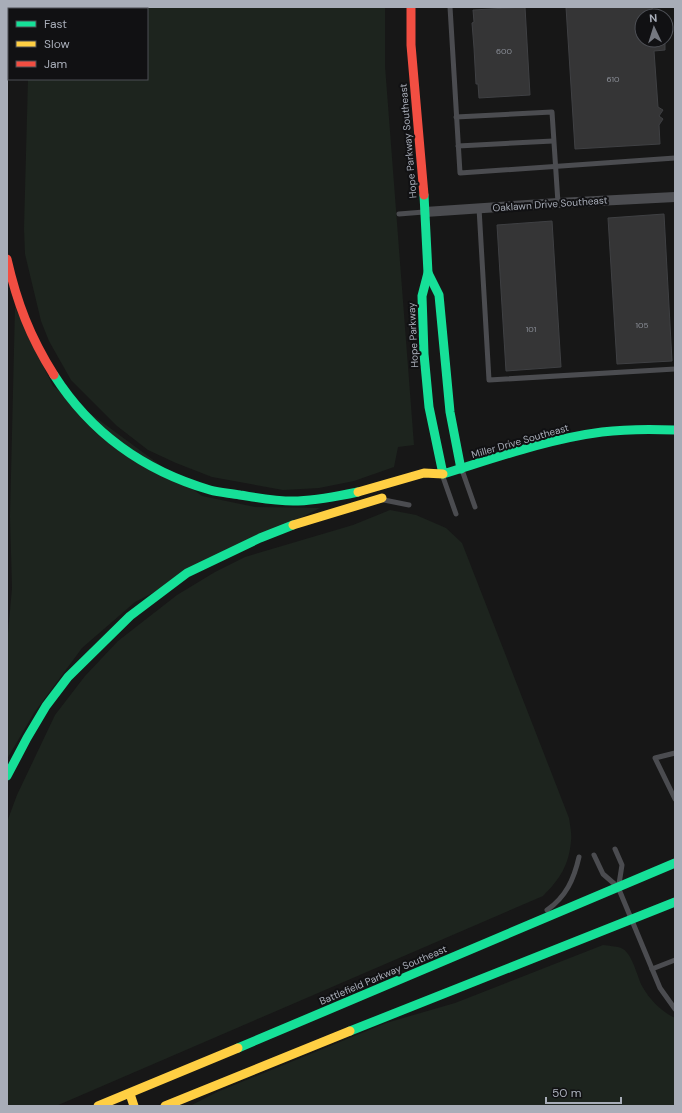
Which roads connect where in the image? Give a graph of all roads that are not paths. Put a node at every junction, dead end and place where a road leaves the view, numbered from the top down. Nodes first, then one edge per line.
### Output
1 (411, 7) edge
2 (450, 7) edge
3 (8, 18) edge
4 (7, 28) edge
5 (456, 117) junction
6 (553, 141) junction
7 (458, 146) junction
8 (675, 158) edge
9 (555, 168) junction
10 (675, 197) edge
11 (558, 202) junction
12 (479, 208) junction
13 (425, 212) junction
14 (399, 214) dead end
15 (7, 259) edge
16 (428, 272) junction
17 (675, 369) edge
18 (675, 430) edge
19 (461, 469) junction
20 (443, 474) junction
21 (428, 484) dead end
22 (394, 494) dead end
23 (373, 500) junction
24 (409, 505) dead end
25 (475, 507) dead end
26 (456, 514) dead end
27 (675, 753) edge
28 (7, 776) edge
29 (675, 799) edge
30 (615, 849) dead end
31 (594, 855) dead end
32 (579, 857) dead end
33 (675, 863) edge
34 (618, 887) junction
35 (675, 902) edge
36 (631, 920) junction
37 (513, 931) junction
38 (675, 960) edge
39 (652, 968) junction
40 (675, 1010) edge
41 (130, 1094) junction
42 (184, 1098) junction
43 (98, 1106) edge
44 (134, 1106) edge
45 (165, 1106) edge
46 (178, 1106) edge

1 - 13 main road, Hope Parkway Southeast
2 - 5 lane
3 - 4 main road
5 - 6 lane
5 - 7 lane
6 - 7 lane
6 - 9 lane
7 - 9 lane
8 - 9 lane
9 - 11 lane
10 - 11 street, Oaklawn Drive Southeast
11 - 12 street, Oaklawn Drive Southeast
12 - 13 street, Oaklawn Drive Southeast
12 - 17 lane
13 - 14 lane
13 - 16 main road, Hope Parkway Southeast
15 - 20 main road
16 - 19 main road
16 - 20 main road, Hope Parkway
18 - 19 main road, Miller Drive Southeast
19 - 20 main road, Miller Drive Southeast
19 - 25 lane
20 - 21 main road
20 - 26 lane, Hope Parkway
22 - 23 main road
23 - 24 lane
23 - 28 main road
27 - 29 lane
30 - 34 lane
31 - 34 lane
32 - 37 lane
33 - 34 main road, Battlefield Parkway Southeast
34 - 36 lane
34 - 37 main road, Battlefield Parkway Southeast
35 - 36 main road
36 - 39 lane
36 - 42 main road
37 - 41 main road, Battlefield Parkway Southeast
38 - 39 lane
39 - 40 lane
41 - 43 main road, Battlefield Parkway Southeast
41 - 44 main road
42 - 45 main road
42 - 46 main road

